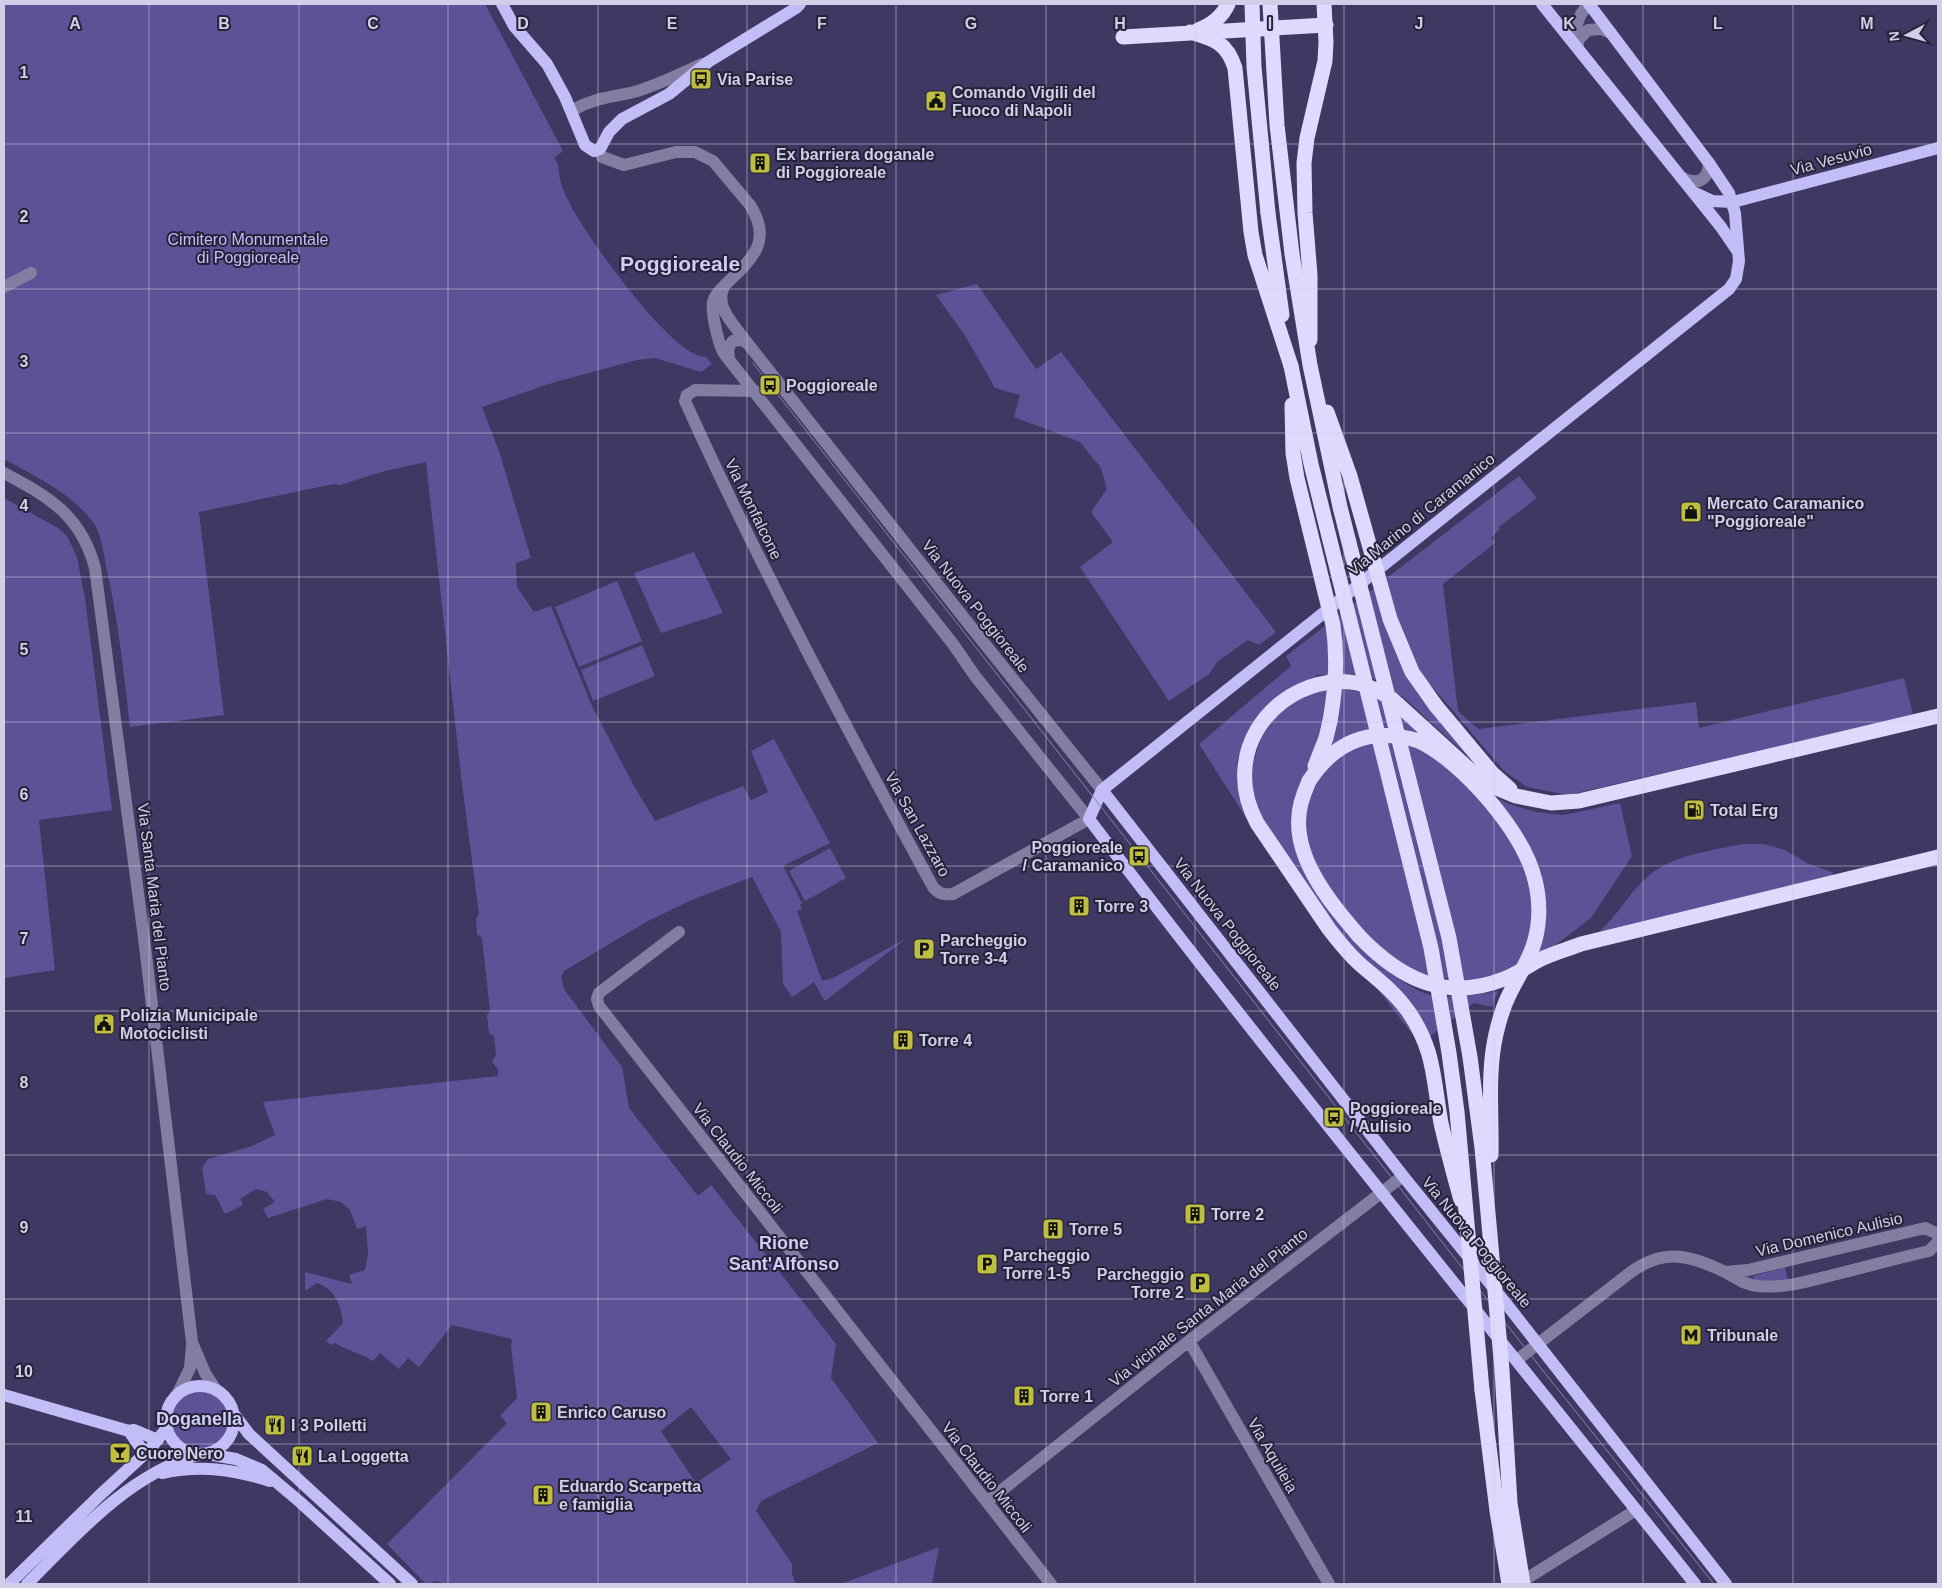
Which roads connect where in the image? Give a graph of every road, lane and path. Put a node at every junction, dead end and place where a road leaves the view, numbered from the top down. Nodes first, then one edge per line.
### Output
1 (502, 4) edge
2 (800, 4) edge
3 (1228, 4) edge
4 (1252, 4) edge
5 (1270, 4) edge
6 (1324, 4) edge
7 (1542, 4) edge
8 (1576, 4) edge
9 (1588, 4) edge
10 (1326, 25) junction
11 (1190, 32) junction
12 (1611, 33) junction
13 (1122, 37) dead end
14 (1577, 47) junction
15 (708, 62) junction
16 (576, 109) dead end
17 (1938, 148) edge
18 (602, 157) dead end
19 (1709, 162) junction
20 (1681, 177) junction
21 (1691, 190) junction
22 (1733, 202) junction
23 (1738, 252) junction
24 (31, 273) dead end
25 (731, 279) junction
26 (4, 287) edge
27 (748, 344) junction
28 (729, 359) junction
29 (1310, 365) junction
30 (1291, 366) junction
31 (755, 391) junction
32 (4, 473) edge
33 (830, 698) joint
34 (1938, 716) edge
35 (1309, 781) junction
36 (1102, 790) junction
37 (1538, 801) junction
38 (1089, 819) junction
39 (1938, 857) edge
40 (679, 932) dead end
41 (1403, 1176) junction
42 (1381, 1193) junction
43 (1489, 1224) junction
44 (1467, 1225) junction
45 (1938, 1234) edge
46 (1938, 1242) edge
47 (1725, 1272) junction
48 (1189, 1341) junction
49 (192, 1342) junction
50 (1538, 1344) junction
51 (1517, 1360) junction
52 (217, 1390) junction
53 (178, 1393) junction
54 (4, 1395) edge
55 (233, 1413) junction
56 (166, 1429) junction
57 (129, 1431) junction
58 (158, 1440) junction
59 (145, 1454) junction
60 (202, 1454) junction
61 (147, 1476) junction
62 (282, 1487) junction
63 (987, 1502) junction
64 (1636, 1510) junction
65 (9, 1584) edge
66 (27, 1584) edge
67 (390, 1584) edge
68 (412, 1584) edge
69 (1052, 1584) edge
70 (1329, 1584) edge
71 (1509, 1584) edge
72 (1518, 1584) edge
73 (1523, 1584) edge
74 (1694, 1584) edge
75 (1726, 1584) edge

1 - 15 main road
2 - 15 main road
3 - 11 highway
4 - 30 highway, bridge
5 - 29 highway, bridge
6 - 10 highway
7 - 14 main road
8 - 9 street
9 - 12 main road
9 - 14 street
10 - 11 highway, bridge
10 - 29 highway, bridge
11 - 13 highway
11 - 30 highway
12 - 14 street
12 - 19 main road
14 - 20 main road
15 - 16 street
17 - 22 main road, Via Vesuvio
18 - 25 street, Via Nuova Poggioreale
19 - 20 street
19 - 22 main road
20 - 21 main road
21 - 22 main road
21 - 23 main road
22 - 23 main road, Via Marino di Caramanico
23 - 36 main road, Via Marino di Caramanico
24 - 26 street
25 - 27 street, Via Nuova Poggioreale
25 - 28 street, Via Nuova Poggioreale
27 - 28 street
27 - 36 street, Via Nuova Poggioreale
28 - 31 street, Via Nuova Poggioreale
29 - 37 highway, bridge
29 - 43 highway, bridge
30 - 35 highway, bridge
30 - 44 highway, bridge
31 - 33 street, Via Monfalcone
31 - 38 street, Via Nuova Poggioreale
32 - 49 street, Via Santa Maria del Pianto
33 - 38 street, Via San Lazzaro
34 - 37 highway
35 - 39 highway, bridge
35 - 43 highway, bridge
36 - 38 main road
36 - 41 main road, Via Nuova Poggioreale
37 - 44 highway, bridge
38 - 42 main road, Via Nuova Poggioreale
40 - 63 street, Via Claudio Miccoli
41 - 42 street, Via vicinale Santa Maria del Pianto
41 - 50 main road, Via Nuova Poggioreale
42 - 48 street, Via vicinale Santa Maria del Pianto
42 - 51 main road, Via Nuova Poggioreale
43 - 73 highway, bridge
44 - 71 highway, bridge
45 - 47 street, Via Domenico Aulisio
46 - 47 street, Via Domenico Aulisio
47 - 50 street, Via Domenico Aulisio
48 - 63 street, Via vicinale Santa Maria del Pianto
48 - 70 street, Via Aquileia
49 - 52 street, Via Santa Maria del Pianto
49 - 53 street
50 - 51 street, Via Domenico Aulisio
50 - 75 main road, Via Nuova Poggioreale
51 - 64 main road, Via Nuova Poggioreale
52 - 53 main road
52 - 55 main road
53 - 56 main road
54 - 57 main road
55 - 60 main road
55 - 68 main road
56 - 58 main road
56 - 60 main road
57 - 58 main road
57 - 59 main road
58 - 59 main road
59 - 65 main road
60 - 61 main road
60 - 62 main road
61 - 62 main road
61 - 66 main road
62 - 67 main road
63 - 69 street, Via Claudio Miccoli
64 - 72 street
64 - 74 main road, Via Nuova Poggioreale

